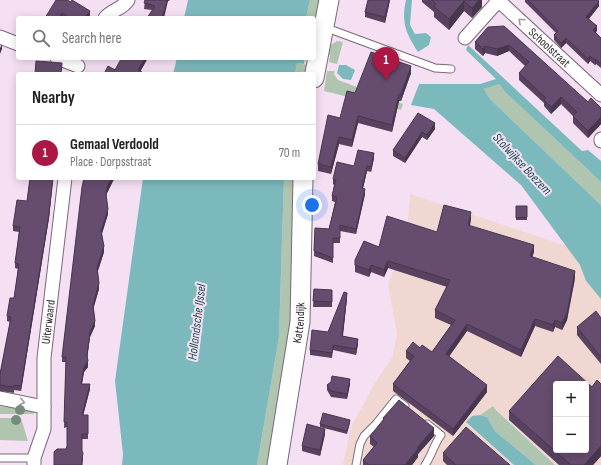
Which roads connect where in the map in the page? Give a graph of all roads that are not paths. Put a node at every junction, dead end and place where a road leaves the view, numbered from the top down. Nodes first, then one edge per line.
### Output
1 (128, 0) edge
2 (330, 0) edge
3 (498, 0) edge
4 (108, 16) edge
5 (324, 26) junction
6 (0, 37) edge
7 (465, 38) dead end
8 (16, 43) edge
9 (62, 60) edge
10 (78, 66) edge
11 (451, 69) dead end
12 (315, 72) edge
13 (601, 96) edge
14 (65, 180) edge
15 (303, 180) edge
16 (0, 398) edge
17 (44, 407) junction
18 (0, 458) edge
19 (34, 462) edge
20 (277, 465) edge
21 (356, 465) edge
22 (425, 465) edge

1 - 4 street
2 - 5 street
3 - 7 street
13 -> 3 street, Schoolstraat
5 - 11 lane
5 - 12 street
6 - 8 street
9 - 10 street
14 - 17 street, Uiterwaard
15 - 20 street, Kattendijk
16 -> 17 street
17 - 19 street, Uiterwaard
18 - 19 lane
21 - 22 lane

